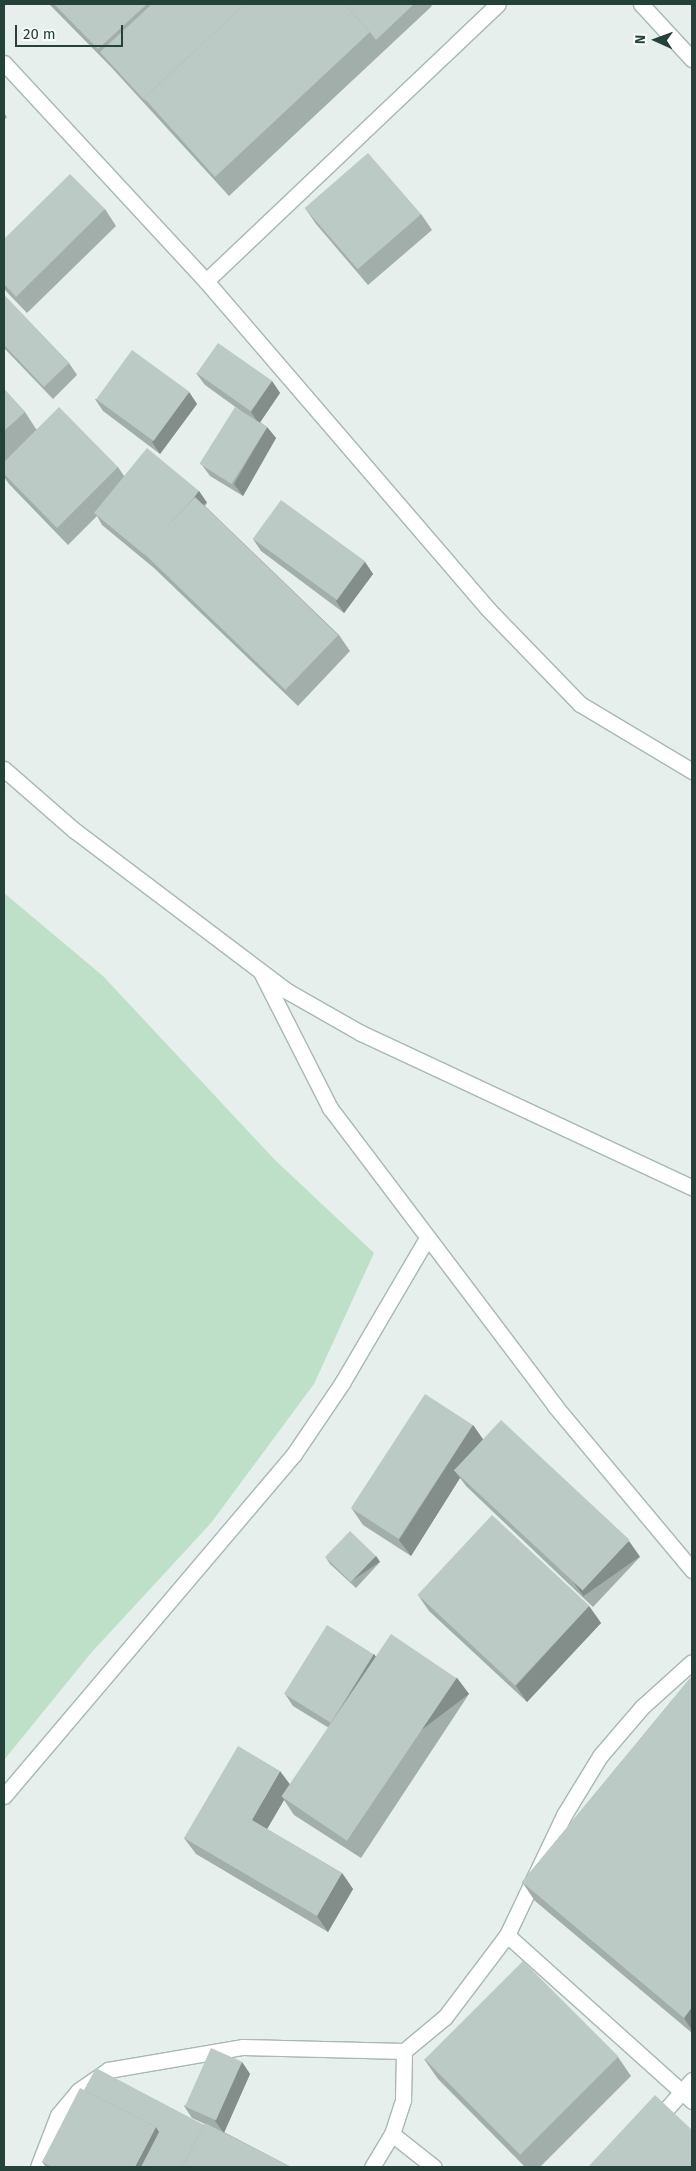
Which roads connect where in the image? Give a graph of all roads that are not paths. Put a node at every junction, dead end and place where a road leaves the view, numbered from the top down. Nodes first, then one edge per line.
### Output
1 (498, 4) edge
2 (641, 4) edge
3 (692, 59) edge
4 (4, 63) edge
5 (206, 281) junction
6 (4, 769) edge
7 (692, 771) edge
8 (261, 972) junction
9 (692, 1187) edge
10 (427, 1238) junction
11 (692, 1570) edge
12 (692, 1662) edge
13 (4, 1796) edge
14 (507, 1935) junction
15 (404, 2052) junction
16 (689, 2091) edge
17 (645, 2133) edge
18 (392, 2134) junction
19 (38, 2167) edge
20 (372, 2167) edge
21 (434, 2167) edge

1 - 5 street
2 - 3 street
4 - 5 street
5 - 7 street
6 - 8 street
8 - 9 street
8 - 10 street
10 - 11 street
10 - 13 street
12 - 14 street
14 - 15 street
14 - 16 street
15 - 18 street
15 - 19 street
16 - 17 street
18 - 20 street
18 - 21 street

